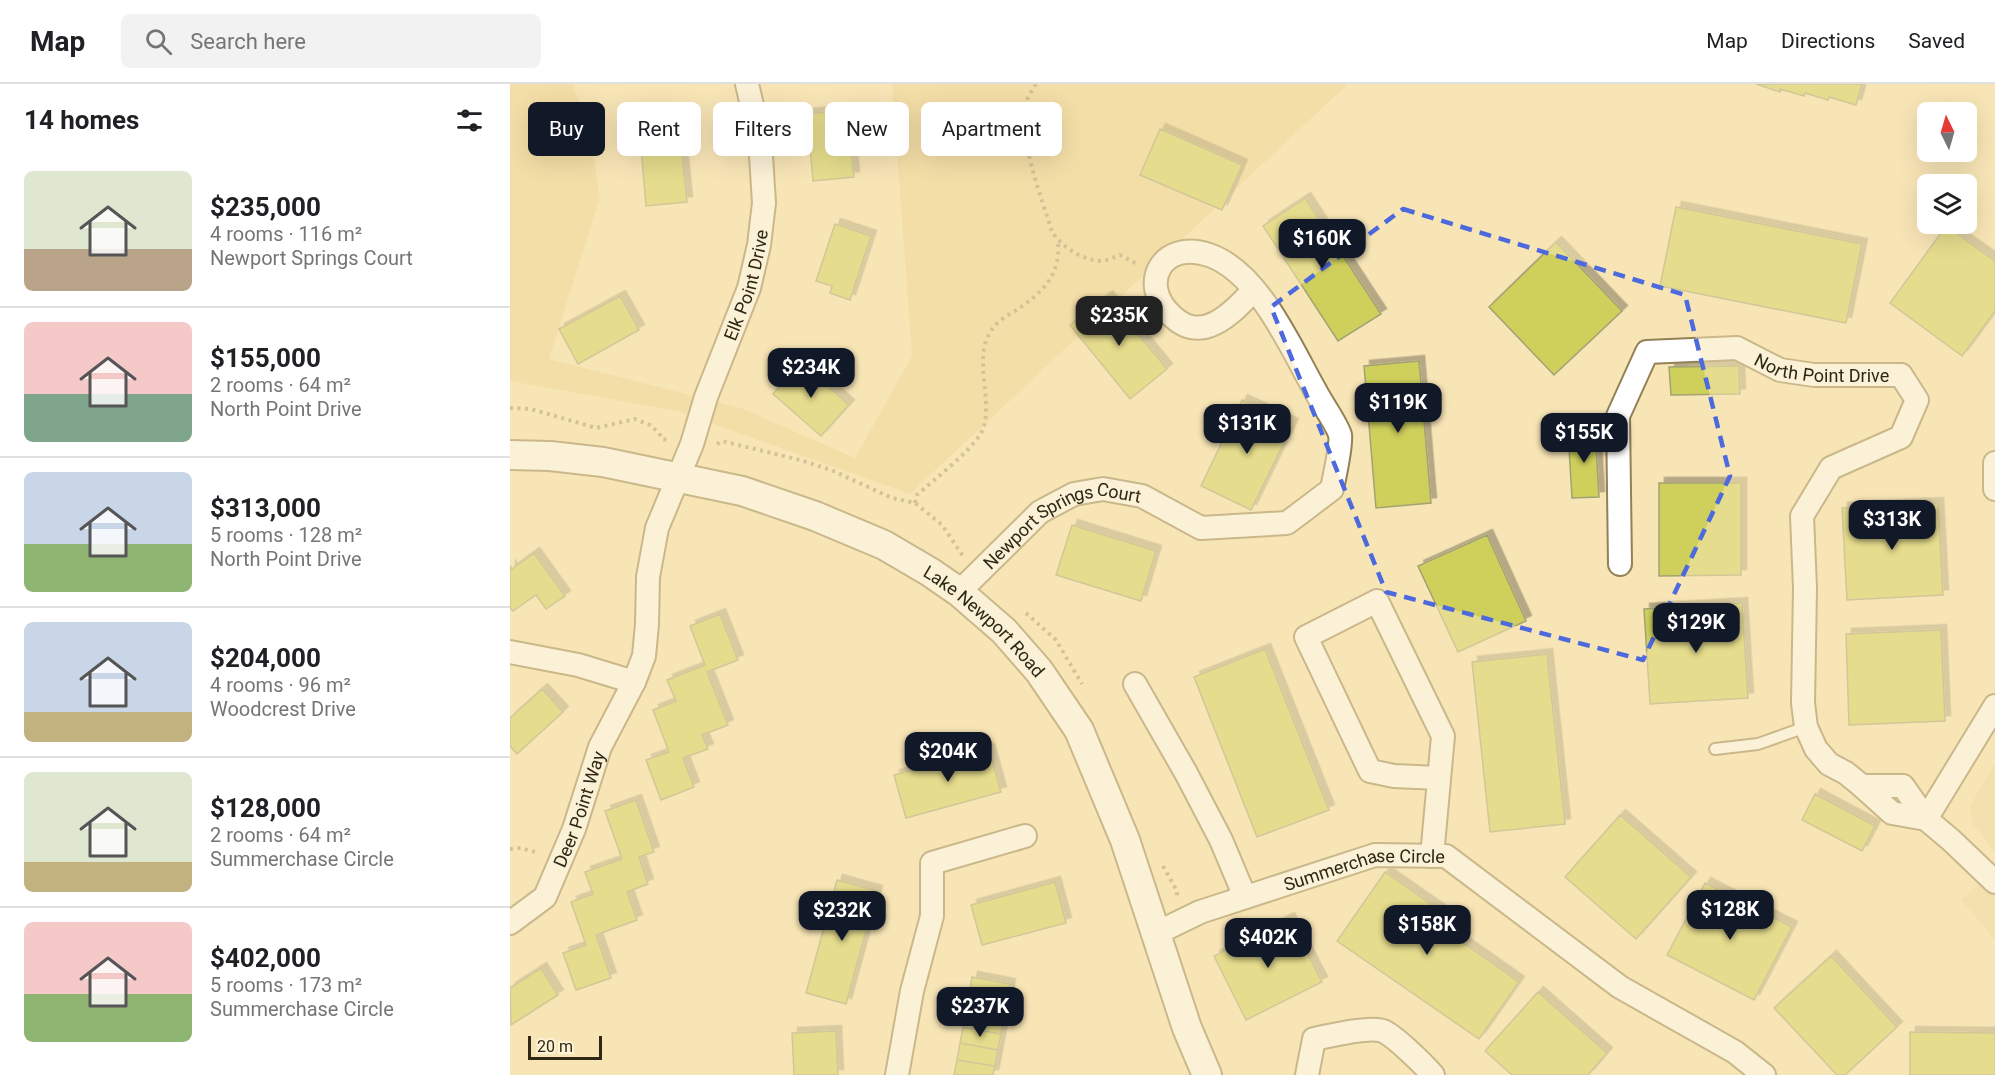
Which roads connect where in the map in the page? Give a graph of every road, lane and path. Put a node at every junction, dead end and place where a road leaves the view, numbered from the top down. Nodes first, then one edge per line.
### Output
1 (747, 84) edge
2 (1036, 84) edge
3 (1058, 241) junction
4 (1156, 274) junction
5 (1254, 290) junction
6 (510, 408) edge
7 (692, 444) junction
8 (510, 455) edge
9 (1995, 463) edge
10 (678, 478) junction
11 (1995, 489) edge
12 (915, 503) junction
13 (1620, 564) dead end
14 (969, 582) junction
15 (510, 652) edge
16 (634, 682) junction
17 (1136, 684) dead end
18 (1995, 706) edge
19 (1806, 728) junction
20 (1715, 749) dead end
21 (1439, 778) junction
22 (1926, 819) junction
23 (1025, 836) dead end
24 (510, 849) edge
25 (1432, 856) junction
26 (562, 858) junction
27 (1995, 882) edge
28 (1245, 897) junction
29 (510, 923) edge
30 (1157, 933) junction
31 (897, 1075) edge
32 (1207, 1075) edge
33 (1307, 1075) edge
34 (1433, 1075) edge
35 (1764, 1075) edge

1 - 7 street, Elk Point Drive
2 - 3 path
3 - 4 path
3 - 12 path
4 - 5 street, Newport Springs Court
4 - 5 street
5 - 14 street, Newport Springs Court
6 - 7 path
7 - 10 street, Elk Point Drive
7 - 12 path
8 - 10 street, Lake Newport Road
9 - 11 street
10 - 14 street, Lake Newport Road
10 - 16 street, Deer Point Way
12 - 14 path
13 - 19 street, North Point Drive
14 - 30 street, Lake Newport Road
15 - 16 street
16 - 26 street, Deer Point Way
17 - 28 street
18 - 22 street
19 - 20 lane
19 - 22 street, North Point Drive
21 - 21 street
21 - 25 street
22 - 27 street, North Point Drive
23 - 31 street
24 - 26 path
25 - 28 street, Summerchase Circle
25 - 35 street, Summerchase Circle
26 - 29 street, Deer Point Way
28 - 30 street, Summerchase Circle
30 - 32 street, Lake Newport Road
33 - 34 street

